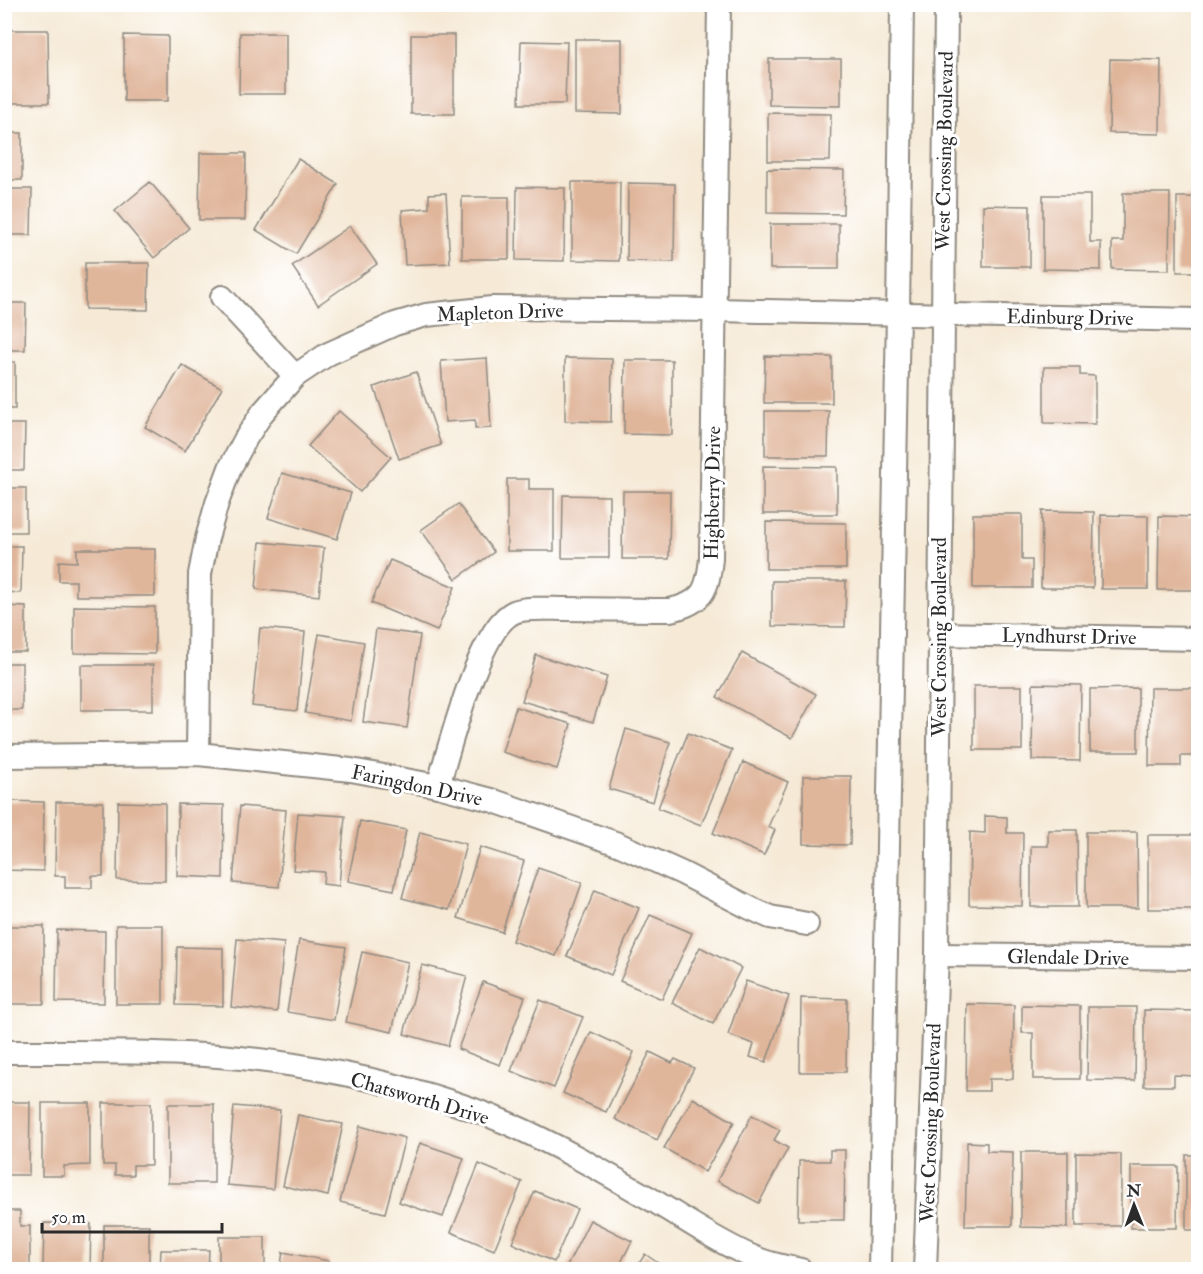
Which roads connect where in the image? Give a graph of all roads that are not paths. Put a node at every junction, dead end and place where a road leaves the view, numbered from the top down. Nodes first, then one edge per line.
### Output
1 (719, 4) edge
2 (902, 4) edge
3 (946, 4) edge
4 (222, 297) dead end
5 (715, 310) junction
6 (898, 314) junction
7 (942, 315) junction
8 (1198, 320) edge
9 (294, 376) junction
10 (939, 634) junction
11 (1198, 639) edge
12 (198, 754) junction
13 (4, 756) edge
14 (438, 786) junction
15 (807, 924) dead end
16 (937, 955) junction
17 (1198, 958) edge
18 (4, 1052) edge
19 (801, 1269) edge
20 (880, 1269) edge
21 (925, 1269) edge

1 - 5 street, Highberry Drive
2 - 6 street
3 - 7 street, West Crossing Boulevard
4 - 9 street
5 - 6 street, Mapleton Drive
5 - 9 street, Mapleton Drive
5 - 14 street, Highberry Drive
6 - 7 street, Mapleton Drive
6 - 20 street
7 - 8 street, Edinburg Drive
7 - 10 street, West Crossing Boulevard
9 - 12 street, Mapleton Drive
10 - 11 street, Lyndhurst Drive
10 - 16 street, West Crossing Boulevard
12 - 13 street, Faringdon Drive
12 - 14 street, Faringdon Drive
14 - 15 street, Faringdon Drive
16 - 17 street, Glendale Drive
16 - 21 street, West Crossing Boulevard
18 - 19 street, Chatsworth Drive

